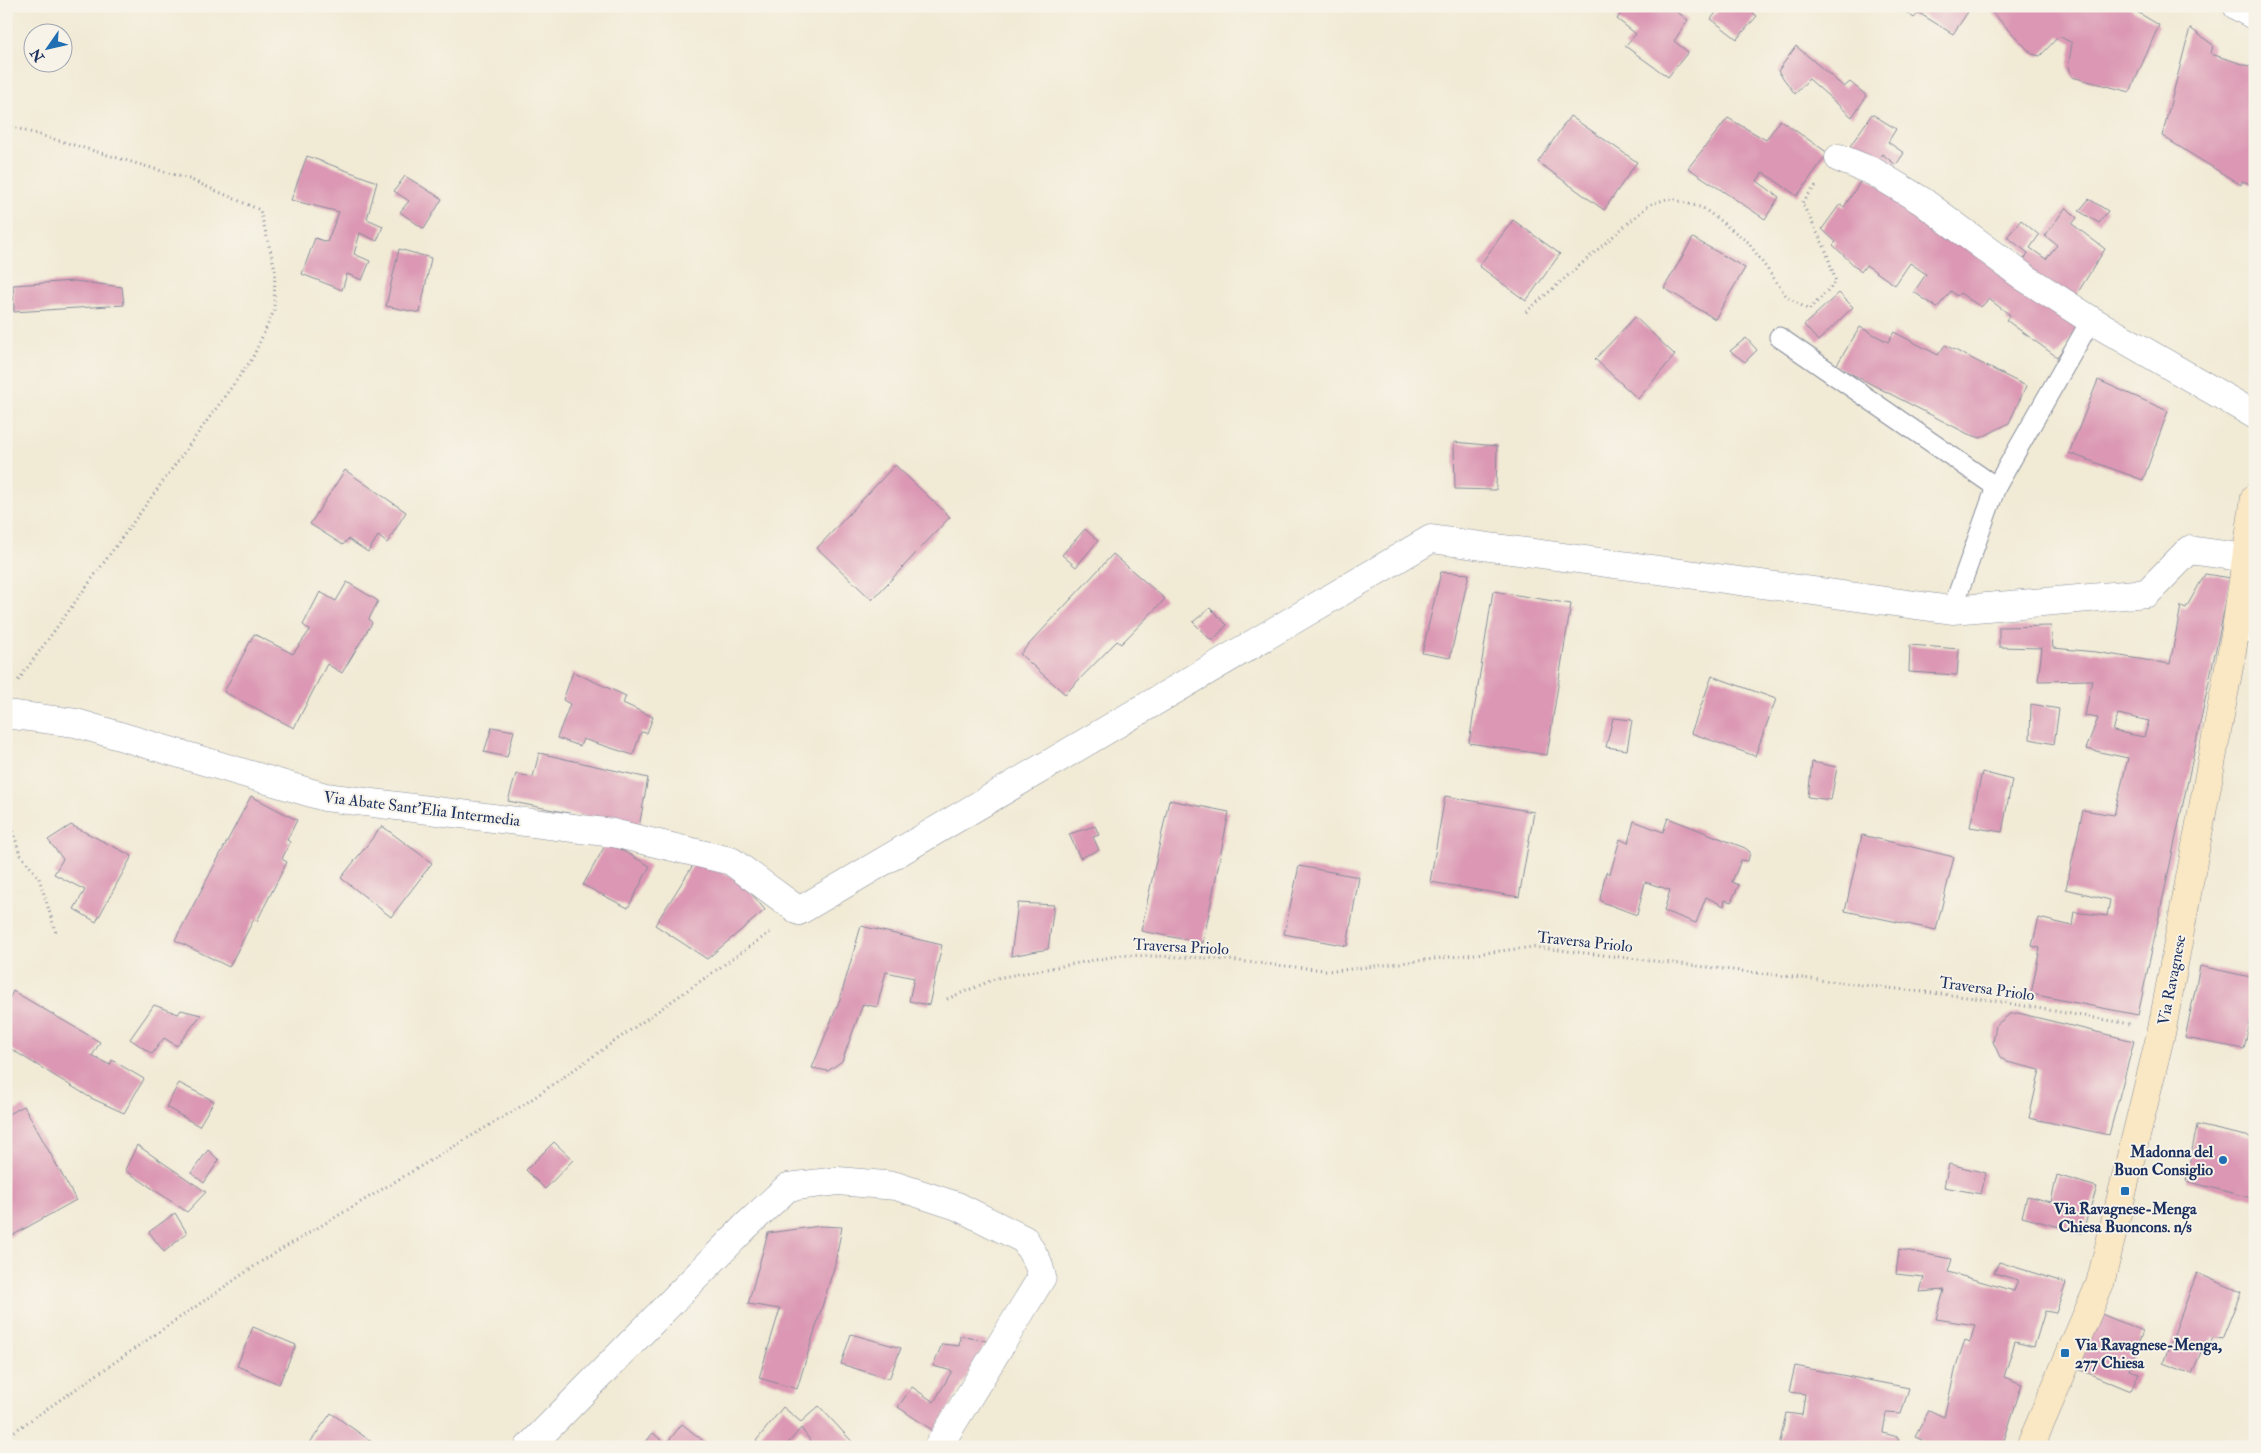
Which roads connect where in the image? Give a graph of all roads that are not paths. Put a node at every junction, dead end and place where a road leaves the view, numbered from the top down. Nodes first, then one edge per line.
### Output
1 (2237, 6) edge
2 (2255, 16) edge
3 (1839, 158) road end
4 (2091, 320) junction
5 (1779, 337) dead end
6 (2255, 415) edge
7 (1996, 487) junction
8 (2255, 497) edge
9 (2247, 558) junction
10 (1952, 610) junction
11 (2246, 631) edge
12 (6, 714) edge
13 (529, 1447) edge
14 (938, 1447) edge
15 (2030, 1447) edge

1 - 2 street
3 - 4 street
4 - 6 street
4 - 7 lane
5 - 7 lane
7 - 10 lane
8 - 9 main road, Via Ravagnese
9 - 10 street
9 - 11 main road, Via Ravagnese
10 - 12 street, Via Abate Sant'Elia Intermedia
11 - 15 main road, Via Ravagnese
13 - 14 street

